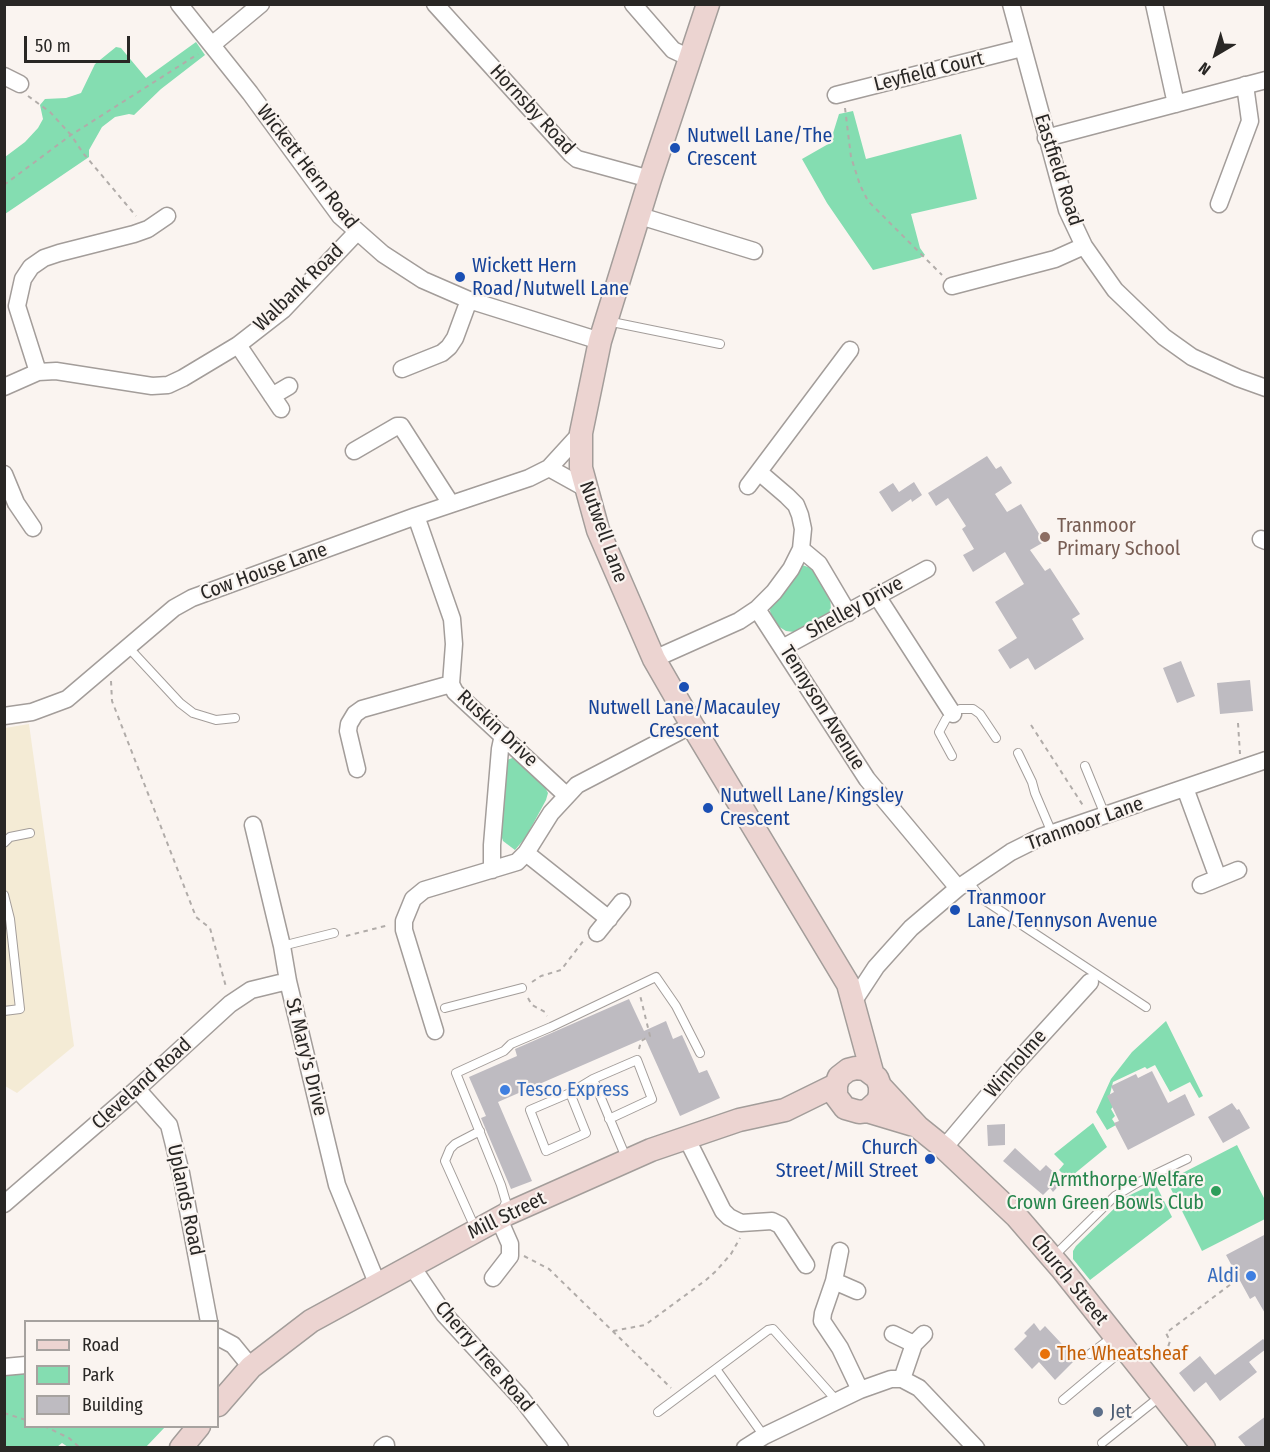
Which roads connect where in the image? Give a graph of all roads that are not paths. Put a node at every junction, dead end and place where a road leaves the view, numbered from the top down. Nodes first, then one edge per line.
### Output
1 (179, 4) edge
2 (261, 4) edge
3 (435, 4) edge
4 (633, 4) edge
5 (708, 4) edge
6 (1011, 4) edge
7 (1154, 4) edge
8 (213, 45) junction
9 (1022, 48) junction
10 (690, 58) junction
11 (4, 76) edge
12 (1266, 80) edge
13 (20, 84) road end
14 (1245, 85) junction
15 (840, 94) road end
16 (1176, 104) junction
17 (1046, 138) junction
18 (650, 178) junction
19 (1219, 204) dead end
20 (167, 216) dead end
21 (640, 216) junction
22 (357, 232) junction
23 (1084, 246) junction
24 (754, 251) dead end
25 (952, 285) road end
26 (469, 300) junction
27 (603, 331) junction
28 (720, 344) dead end
29 (238, 345) junction
30 (850, 350) dead end
31 (402, 369) dead end
32 (38, 372) junction
33 (289, 386) dead end
34 (4, 387) edge
35 (1266, 388) edge
36 (580, 433) junction
37 (354, 451) dead end
38 (549, 468) junction
39 (759, 472) junction
40 (4, 474) edge
41 (748, 486) dead end
42 (585, 488) junction
43 (450, 504) junction
44 (10, 507) edge
45 (417, 516) junction
46 (33, 528) dead end
47 (801, 549) junction
48 (927, 569) dead end
49 (877, 596) junction
50 (757, 609) junction
51 (848, 614) junction
52 (128, 647) junction
53 (784, 647) junction
54 (654, 659) junction
55 (451, 684) junction
56 (952, 714) junction
57 (4, 716) edge
58 (235, 718) dead end
59 (692, 725) junction
60 (503, 735) junction
61 (996, 738) dead end
62 (1018, 753) dead end
63 (952, 756) dead end
64 (360, 759) dead end
65 (1266, 760) edge
66 (1085, 766) dead end
67 (1185, 788) junction
68 (566, 795) junction
69 (1099, 817) junction
70 (253, 825) dead end
71 (30, 833) dead end
72 (1053, 833) junction
73 (4, 843) edge
74 (526, 853) junction
75 (492, 870) junction
76 (1238, 870) dead end
77 (1218, 878) junction
78 (963, 885) junction
79 (1201, 885) dead end
80 (4, 895) edge
81 (622, 902) dead end
82 (609, 918) junction
83 (334, 933) road end
84 (597, 933) road end
85 (282, 946) junction
86 (288, 981) junction
87 (1090, 982) dead end
88 (522, 988) road end
89 (1146, 1007) dead end
90 (437, 1010) junction
91 (855, 1010) junction
92 (4, 1011) edge
93 (435, 1031) dead end
94 (700, 1053) dead end
95 (593, 1079) junction
96 (876, 1079) junction
97 (838, 1081) junction
98 (137, 1089) junction
99 (570, 1093) junction
100 (785, 1110) junction
101 (856, 1110) junction
102 (609, 1119) junction
103 (918, 1127) junction
104 (480, 1131) junction
105 (686, 1137) junction
106 (944, 1148) junction
107 (1187, 1159) dead end
108 (627, 1161) junction
109 (4, 1204) edge
110 (499, 1219) junction
111 (476, 1231) junction
112 (840, 1251) dead end
113 (1052, 1258) junction
114 (411, 1265) junction
115 (806, 1265) dead end
116 (493, 1278) dead end
117 (834, 1281) junction
118 (377, 1283) junction
119 (857, 1291) dead end
120 (209, 1320) edge
121 (893, 1334) dead end
122 (219, 1338) edge
123 (1120, 1342) junction
124 (1090, 1354) dead end
125 (24, 1365) edge
126 (4, 1367) edge
127 (251, 1367) junction
128 (716, 1370) junction
129 (902, 1379) junction
130 (860, 1390) junction
131 (1162, 1395) junction
132 (837, 1401) junction
133 (1063, 1401) dead end
134 (219, 1404) edge
135 (658, 1412) dead end
136 (197, 1428) edge
137 (764, 1436) junction
138 (1102, 1443) dead end
139 (181, 1448) edge
140 (560, 1448) edge
141 (745, 1448) edge
142 (976, 1448) edge
143 (1204, 1448) edge

1 - 8 street, Wickett Hern Road
2 - 8 street
3 - 18 street, Hornsby Road
4 - 10 street
5 - 10 street, Nutwell Lane
6 - 9 street, Eastfield Road
7 - 16 street
8 - 22 street, Wickett Hern Road
9 - 15 street, Leyfield Court
9 - 17 street, Eastfield Road
10 - 18 street, Nutwell Lane
11 - 13 street
12 - 14 street
14 - 16 street
14 - 19 street
16 - 17 street
17 - 23 street, Eastfield Road
18 - 21 street, Nutwell Lane
20 - 32 street
21 - 24 street
21 - 27 street, Nutwell Lane
22 - 26 street, Wickett Hern Road
22 - 29 street, Walbank Road
23 - 25 street
23 - 35 street, Eastfield Road
26 - 27 street, Wickett Hern Road
26 - 31 street
27 - 28 lane
27 - 36 street, Nutwell Lane
29 - 32 street, Walbank Road
29 - 33 street
30 - 39 street
32 - 34 street, Walbank Road
36 - 38 street, Cow House Lane
36 - 42 street, Nutwell Lane
37 - 43 street
38 - 42 street
38 - 43 street, Cow House Lane
39 - 41 street
39 - 47 street
40 - 44 street
42 - 54 street, Nutwell Lane
43 - 45 street, Cow House Lane
44 - 46 street
45 - 52 street, Cow House Lane
45 - 55 street, Ruskin Drive
47 - 50 street
47 - 51 street
48 - 49 street, Shelley Drive
49 - 51 street, Shelley Drive
49 - 56 street
50 - 53 street, Tennyson Avenue
50 - 54 street
51 - 53 street, Shelley Drive
52 - 57 street, Cow House Lane
52 - 58 lane
53 - 78 street, Tennyson Avenue
54 - 59 street, Nutwell Lane
55 - 60 street, Ruskin Drive
55 - 64 street
56 - 61 lane
56 - 63 lane
59 - 68 street
59 - 91 street, Nutwell Lane
60 - 68 street, Ruskin Drive
60 - 75 street
62 - 72 lane
65 - 67 street, Tranmoor Lane
66 - 69 lane
67 - 69 street, Tranmoor Lane
67 - 77 street
68 - 74 street
69 - 72 street, Tranmoor Lane
70 - 85 street, St Mary's Drive
71 - 73 lane
72 - 78 street, Tranmoor Lane
74 - 75 street
74 - 82 street
75 - 90 street
76 - 77 street
77 - 79 street
78 - 89 lane
78 - 91 street, Tranmoor Lane
80 - 92 lane
81 - 82 street
82 - 84 street
83 - 85 lane
85 - 86 street, St Mary's Drive
86 - 98 street, Cleveland Road
86 - 118 street, St Mary's Drive
87 - 106 street, Winholme
88 - 90 lane
90 - 93 street
91 - 96 street, Nutwell Lane
91 - 97 street
94 - 104 lane
95 - 99 lane
95 - 102 lane
95 - 102 lane
96 - 97 street
96 - 101 street
96 - 103 street, Church Street
97 - 100 street, Mill Street
97 - 101 street
98 - 109 street, Cleveland Road
98 - 120 street, Uplands Road
99 - 99 lane
100 - 101 street, Mill Street
100 - 105 street, Mill Street
101 - 103 street, Church Street
102 - 108 lane
103 - 106 street, Church Street
104 - 110 lane
104 - 111 lane
105 - 108 street, Mill Street
105 - 115 street
106 - 113 street, Church Street
107 - 113 lane
108 - 110 street, Mill Street
110 - 111 street, Mill Street
110 - 116 street
111 - 114 street, Mill Street
112 - 117 street
113 - 123 street, Church Street
114 - 118 street, Mill Street
114 - 140 street, Cherry Tree Road
117 - 119 street
117 - 130 street
118 - 127 street, Mill Street
121 - 129 street
122 - 127 street
123 - 124 lane
123 - 131 street, Church Street
123 - 133 lane
125 - 126 street
127 - 134 street, Mill Street
128 - 132 lane
128 - 135 lane
128 - 137 lane
129 - 130 street
129 - 142 street
130 - 132 street
131 - 138 lane
131 - 143 street, Church Street
132 - 137 street
136 - 139 street
137 - 141 street

